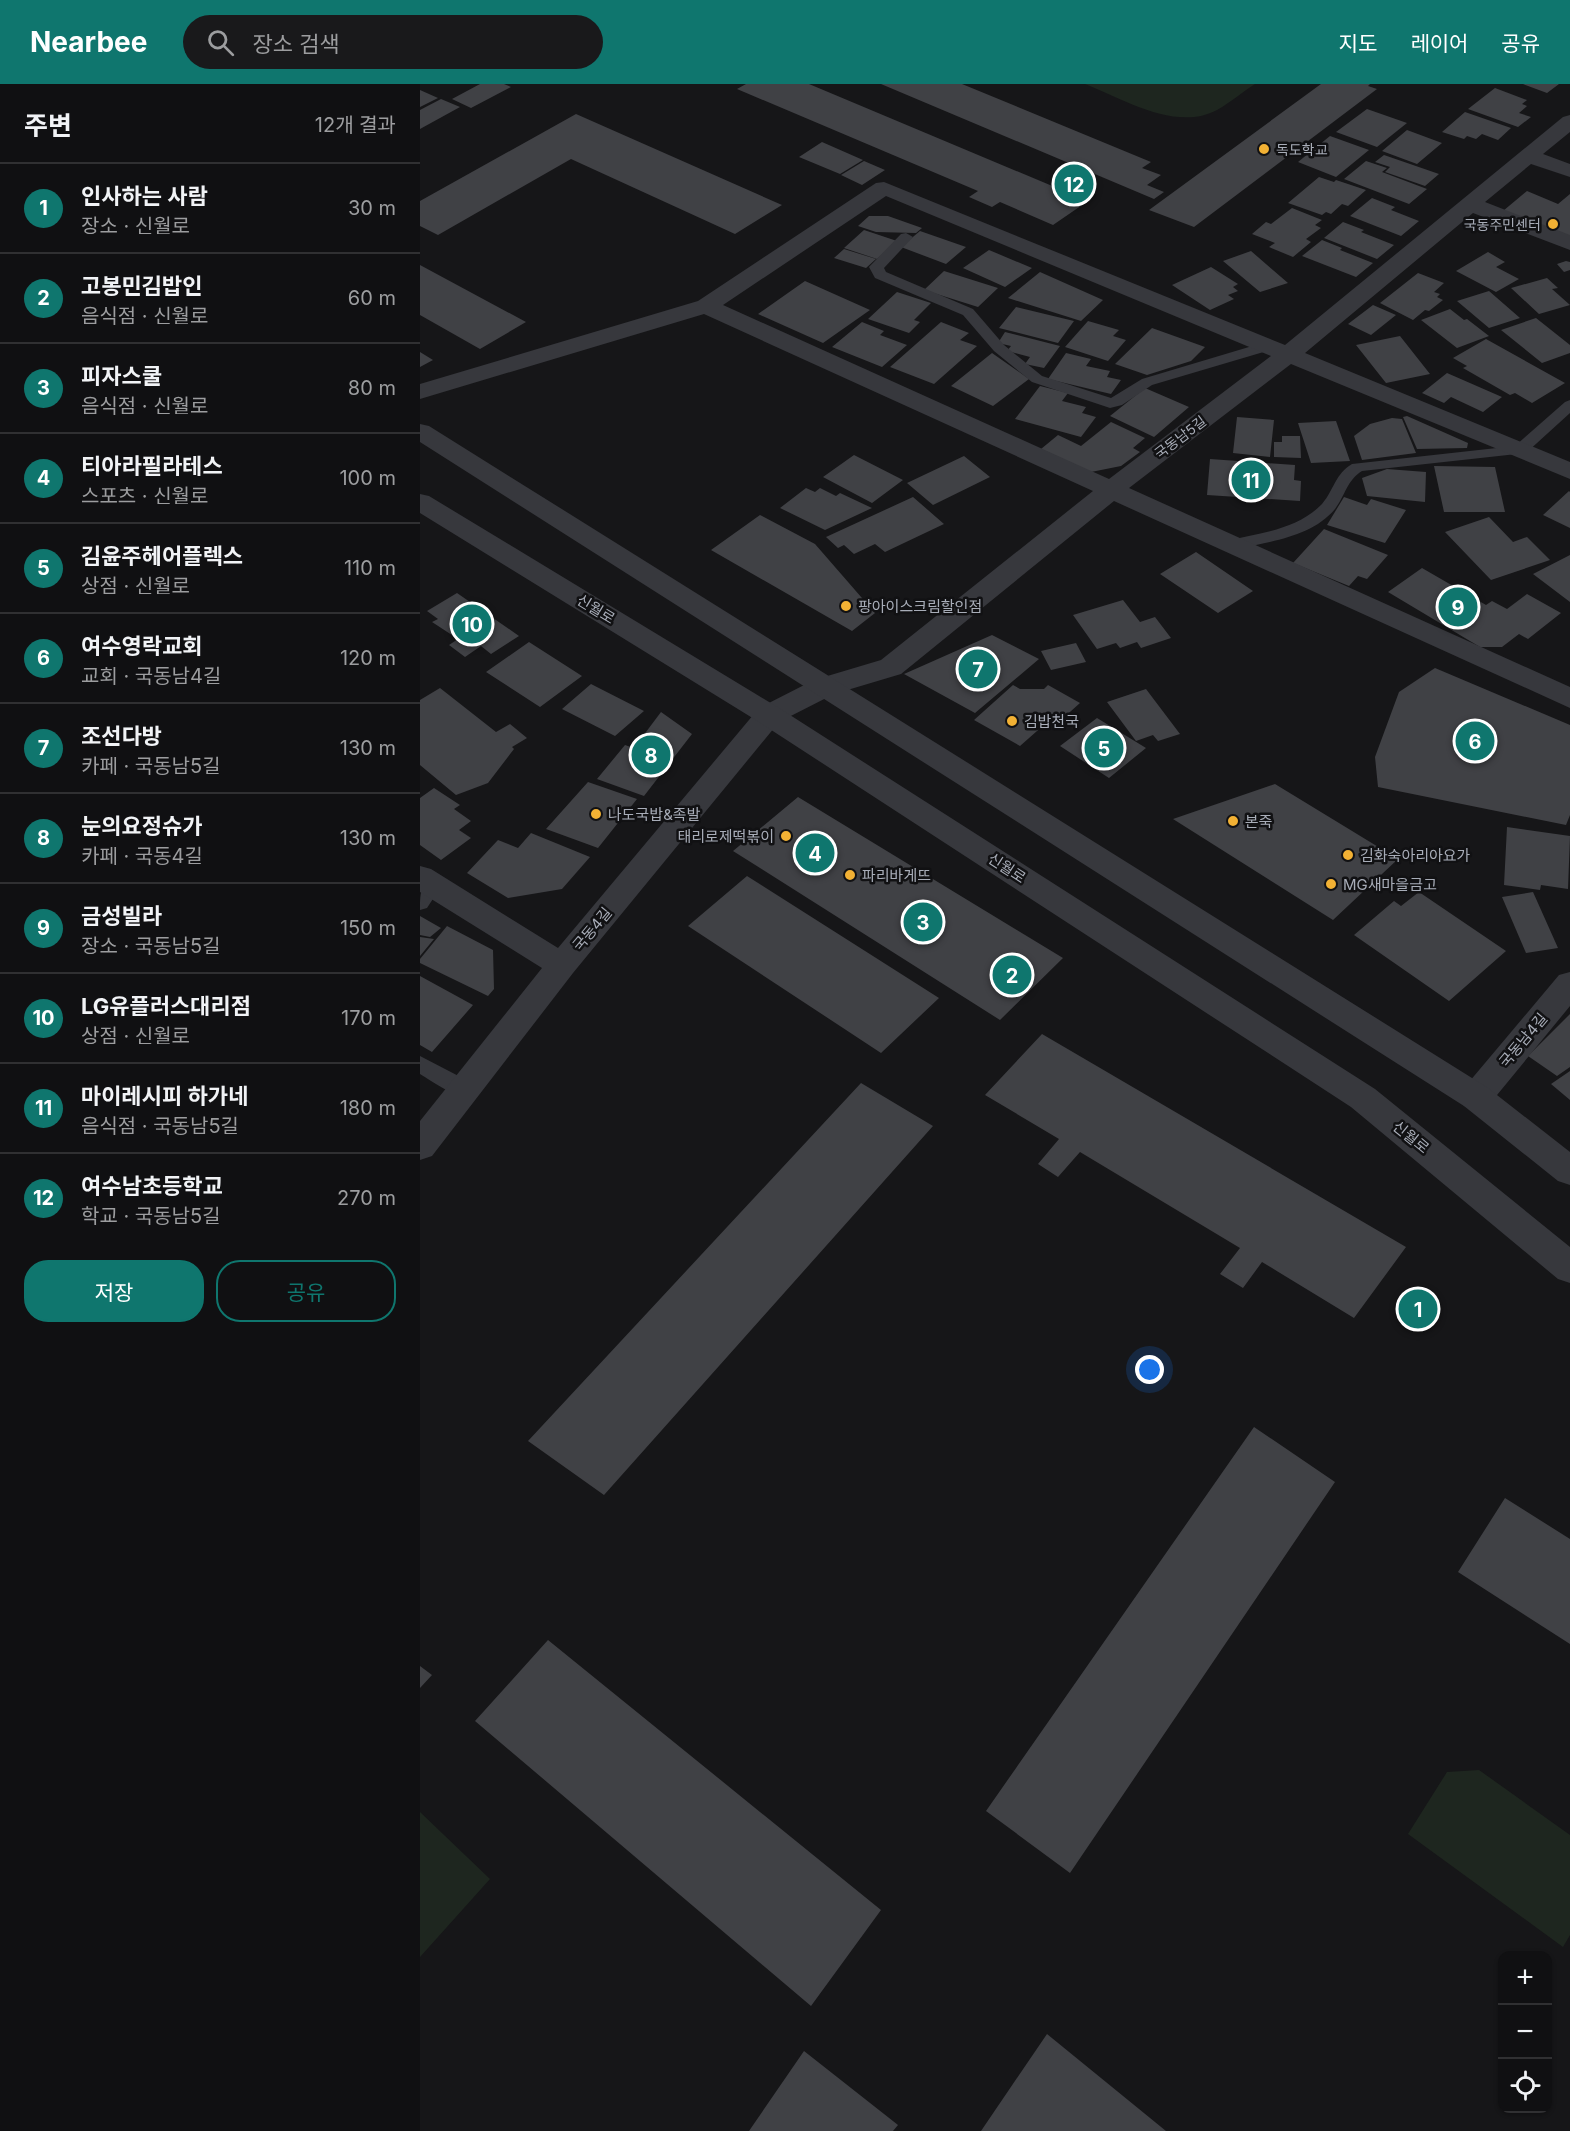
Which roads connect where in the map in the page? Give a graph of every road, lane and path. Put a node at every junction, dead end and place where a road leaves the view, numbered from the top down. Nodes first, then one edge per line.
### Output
1 (1570, 121) edge
2 (1528, 156) junction
3 (1570, 171) edge
4 (1470, 204) junction
5 (906, 237) dead end
6 (1570, 243) edge
7 (706, 306) junction
8 (1279, 350) junction
9 (420, 392) edge
10 (1570, 405) edge
11 (420, 431) edge
12 (1520, 450) junction
13 (1570, 471) edge
14 (1111, 490) junction
15 (420, 502) edge
16 (1232, 545) junction
17 (824, 687) junction
18 (1570, 698) edge
19 (769, 715) junction
20 (424, 889) edge
21 (562, 965) junction
22 (1570, 984) edge
23 (420, 1064) edge
24 (465, 1089) junction
25 (1476, 1097) junction
26 (420, 1146) edge
27 (1570, 1171) edge
28 (1570, 1268) edge

1 - 2 street, 국동남5길
2 - 3 street
2 - 4 street, 국동남5길
4 - 6 street
4 - 8 street, 국동남5길
5 - 8 lane
7 - 8 street
7 - 9 street
7 - 14 street
8 - 12 street
8 - 14 street, 국동남5길
10 - 12 lane
11 - 17 street
12 - 13 street
12 - 16 lane
14 - 16 street
14 - 17 street, 국동남5길
15 - 19 street, 신월로
16 - 18 street
17 - 19 street, 국동남5길
17 - 25 street
19 - 21 street, 국동4길
19 - 28 street, 신월로
20 - 21 street
21 - 24 street, 국동4길
22 - 25 street, 국동남4길
23 - 24 lane
24 - 26 street, 국동4길
25 - 27 street

